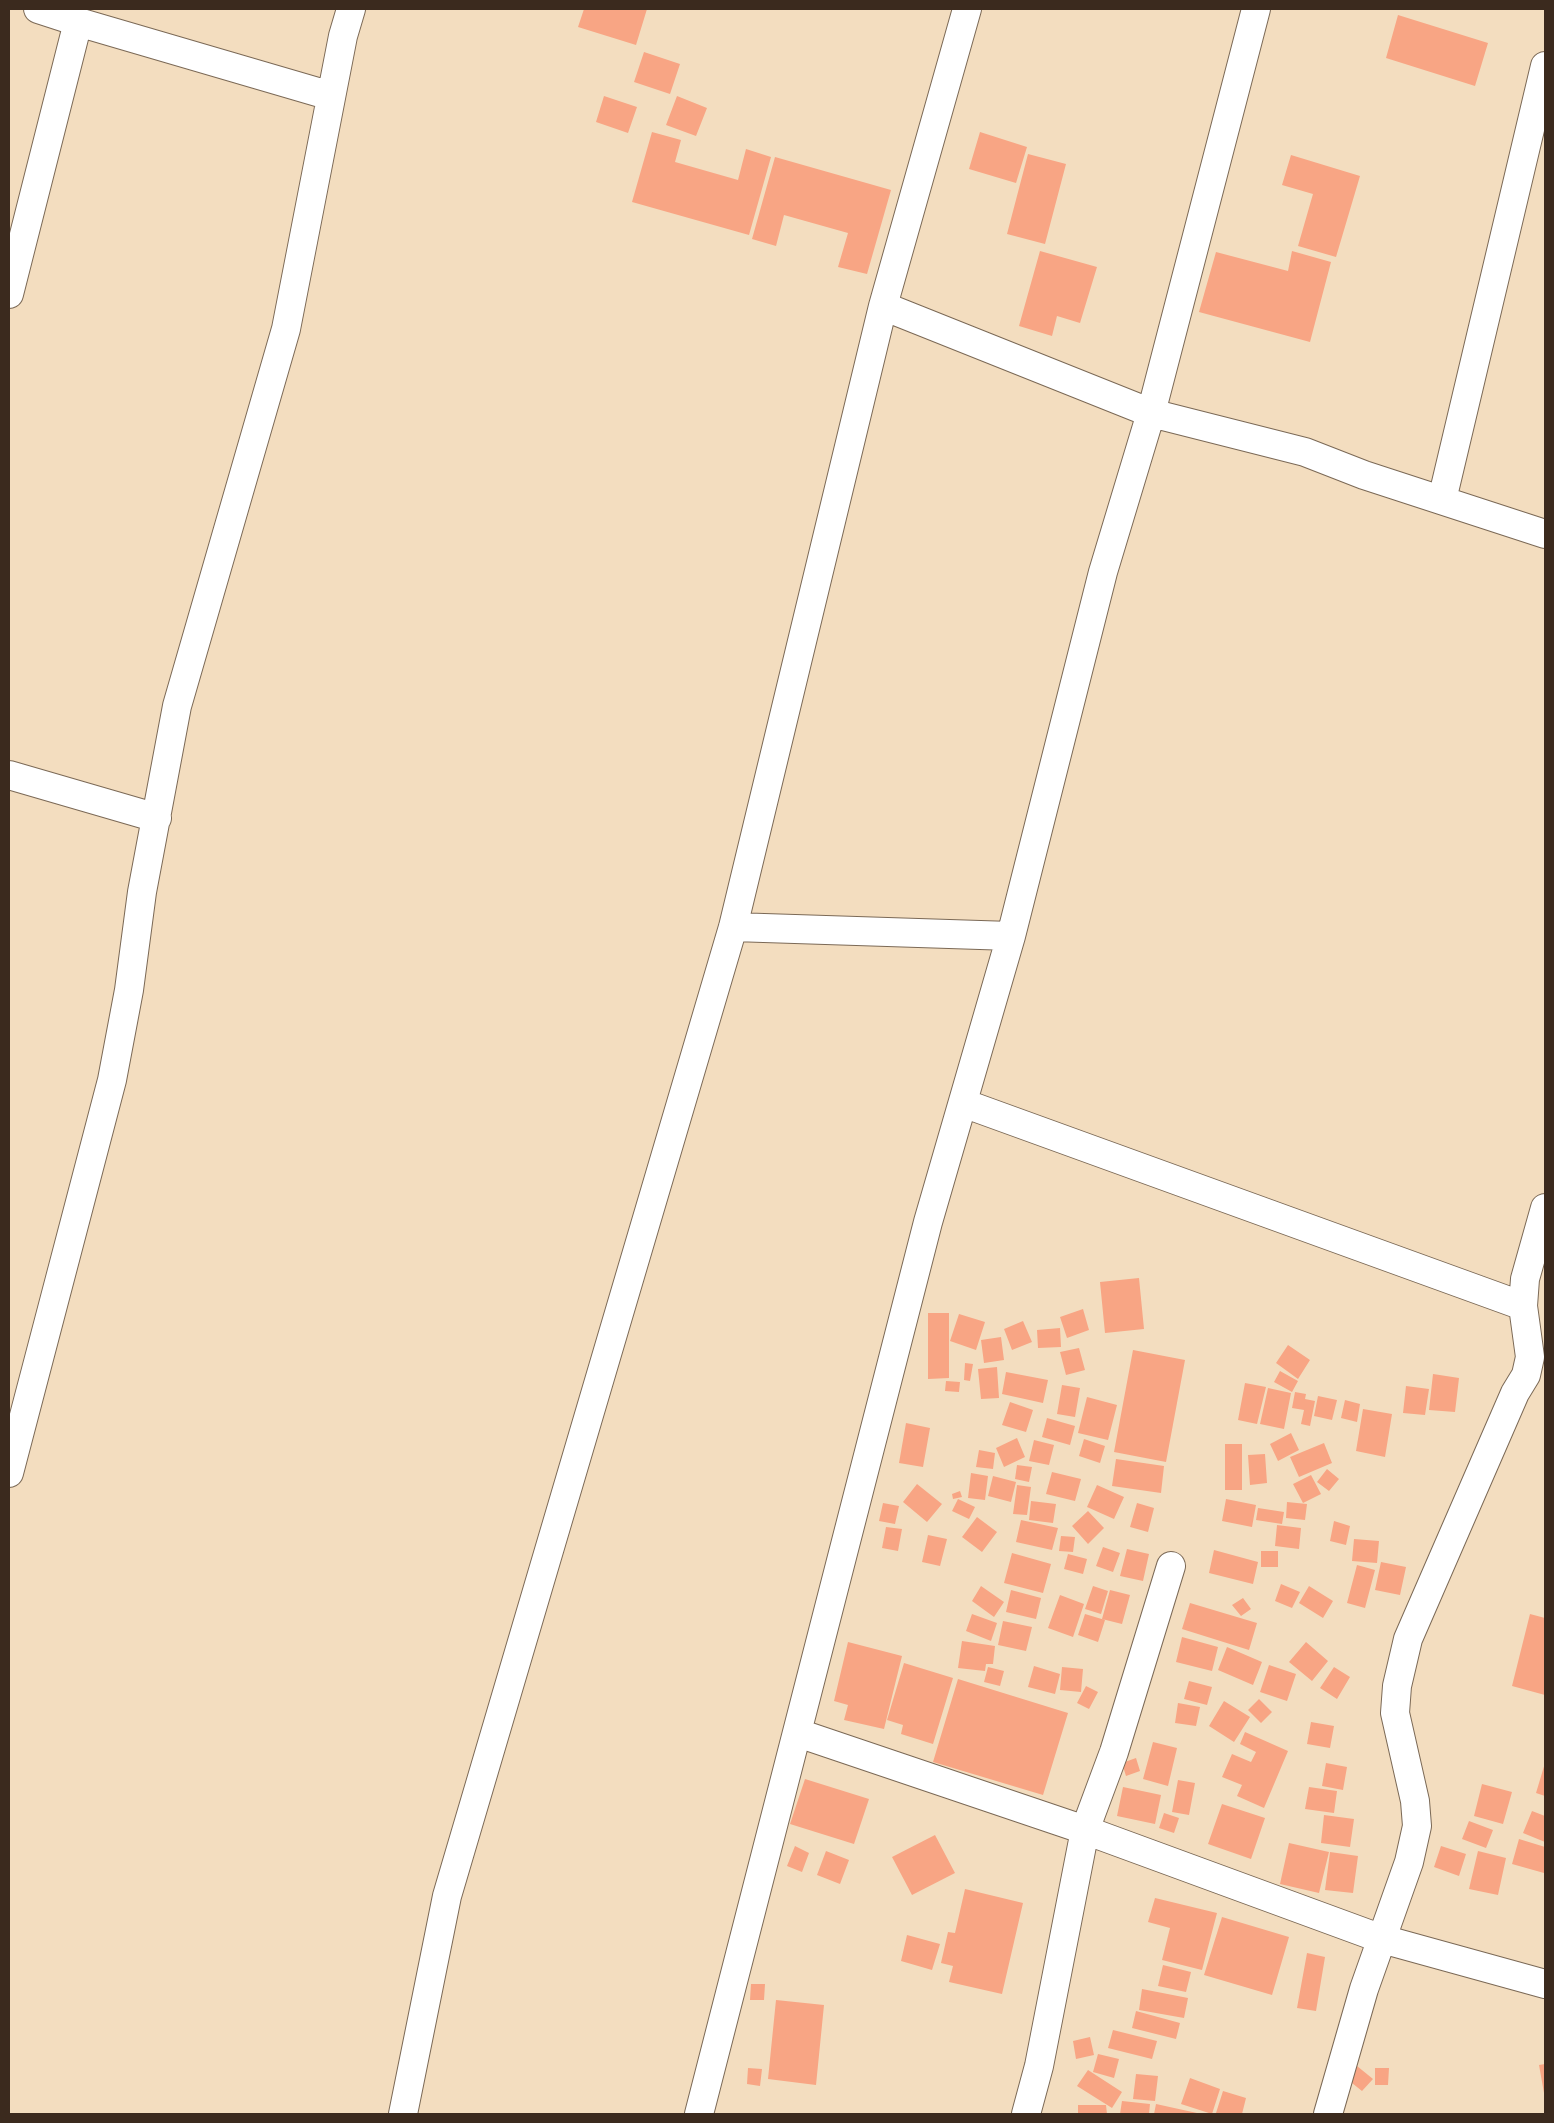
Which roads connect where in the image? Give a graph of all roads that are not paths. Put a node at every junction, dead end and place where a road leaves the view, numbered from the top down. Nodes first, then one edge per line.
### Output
1 (38, 9) edge
2 (351, 9) edge
3 (967, 9) edge
4 (1256, 9) edge
5 (78, 22) junction
6 (1545, 66) edge
7 (331, 96) junction
8 (9, 294) edge
9 (883, 306) junction
10 (1151, 413) junction
11 (1442, 500) junction
12 (1545, 534) edge
13 (9, 775) edge
14 (157, 818) junction
15 (733, 926) junction
16 (1011, 936) junction
17 (963, 1103) junction
18 (1545, 1208) edge
19 (1522, 1306) junction
20 (1536, 1348) edge
21 (15, 1423) edge
22 (9, 1473) edge
23 (1171, 1566) dead end
24 (798, 1733) junction
25 (1085, 1830) junction
26 (1382, 1939) junction
27 (1545, 1984) edge
28 (403, 2114) edge
29 (699, 2114) edge
30 (1026, 2114) edge
31 (1328, 2114) edge

1 - 5 street
2 - 7 street
3 - 9 street
4 - 10 street
5 - 7 street
5 - 8 street
6 - 11 street
7 - 14 street
9 - 10 street
9 - 15 street
10 - 11 street
10 - 16 street
11 - 12 street
13 - 14 street
14 - 21 street
15 - 16 street
15 - 28 street
16 - 17 street
17 - 19 street
17 - 24 street
18 - 19 street
19 - 20 street
20 - 26 street
21 - 22 street
23 - 25 street
24 - 25 street
24 - 29 street
25 - 26 street
25 - 30 street
26 - 27 street
26 - 31 street

